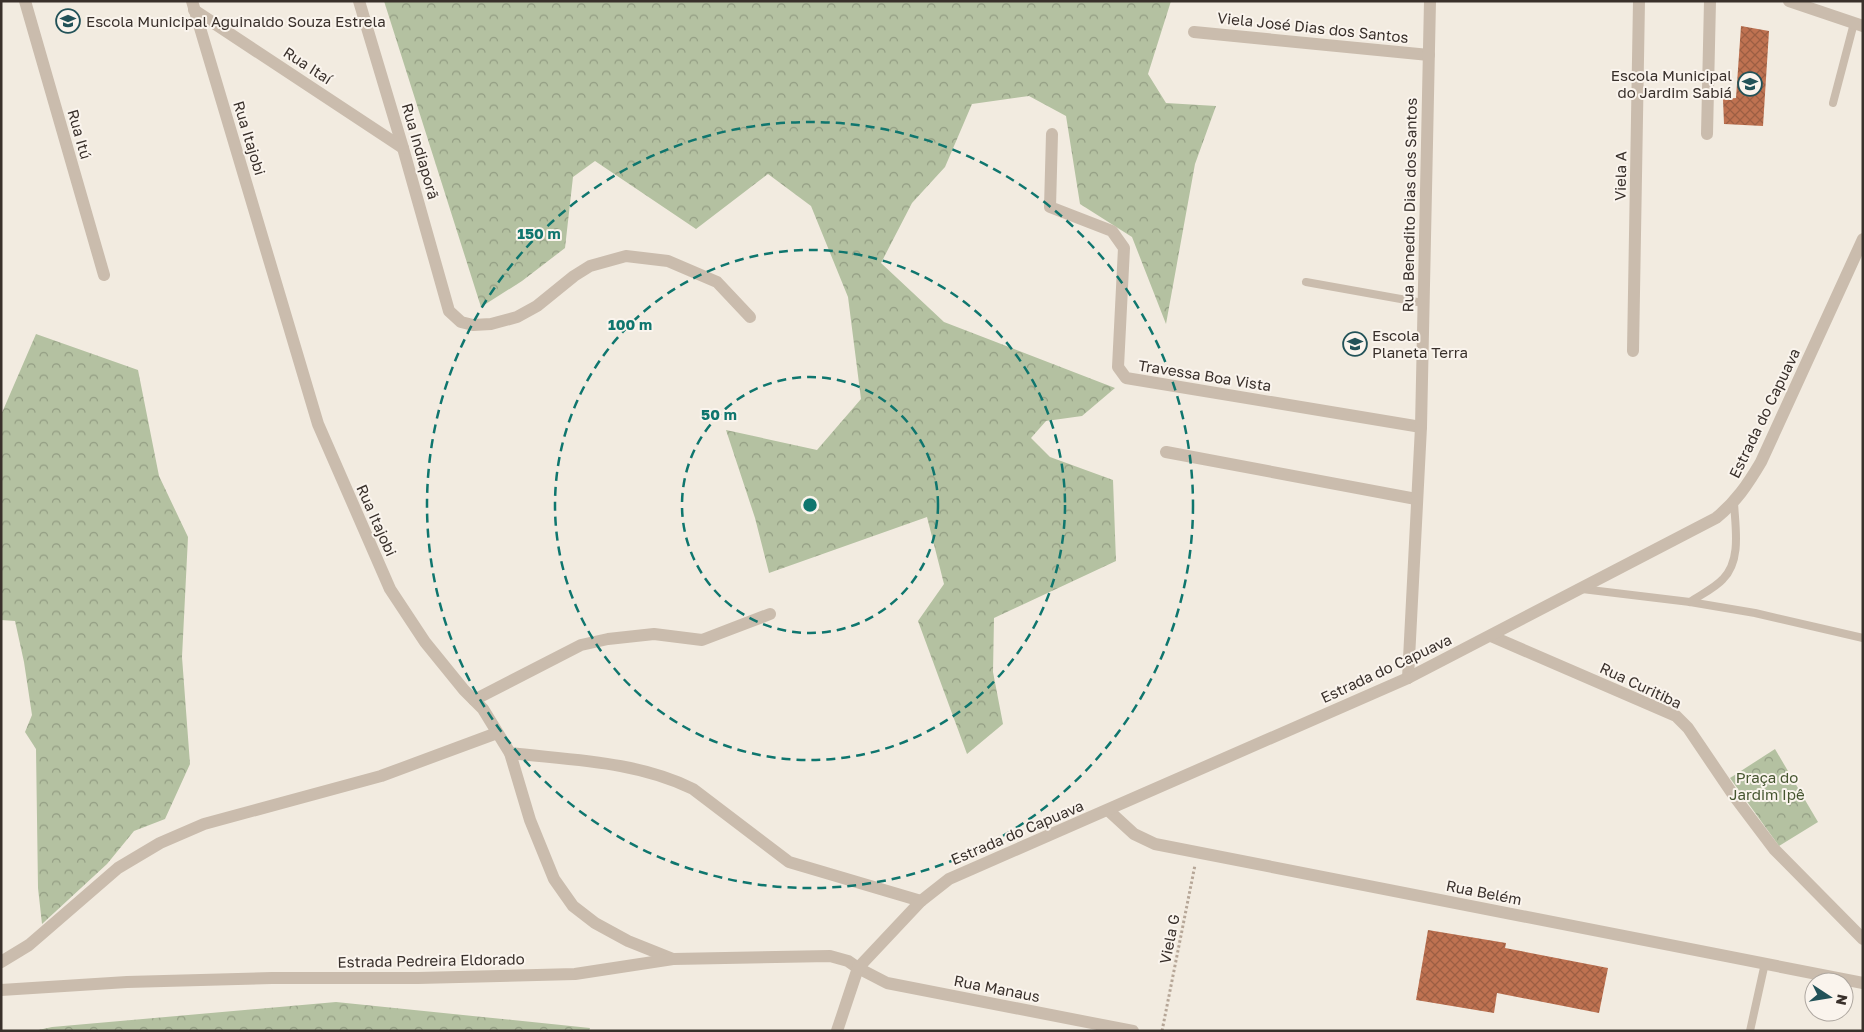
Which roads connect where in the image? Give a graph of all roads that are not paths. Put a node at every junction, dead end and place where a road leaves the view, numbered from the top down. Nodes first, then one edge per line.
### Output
1 (25, 1) edge
2 (359, 1) edge
3 (1430, 1) edge
4 (1639, 1) edge
5 (1710, 1) edge
6 (1790, 1) edge
7 (193, 6) edge
8 (1861, 25) edge
9 (1194, 32) dead end
10 (1429, 55) junction
11 (1833, 103) dead end
12 (1052, 134) dead end
13 (1707, 134) dead end
14 (403, 148) junction
15 (1863, 240) edge
16 (104, 275) dead end
17 (1306, 282) dead end
18 (1423, 303) junction
19 (750, 317) dead end
20 (1633, 351) dead end
21 (1421, 427) junction
22 (1166, 452) dead end
23 (1416, 499) junction
24 (1734, 502) junction
25 (1581, 589) junction
26 (1690, 602) junction
27 (770, 614) dead end
28 (1491, 636) junction
29 (1863, 638) edge
30 (1408, 678) junction
31 (474, 700) junction
32 (497, 733) junction
33 (510, 753) junction
34 (1108, 811) junction
35 (921, 901) junction
36 (1863, 939) edge
37 (673, 959) junction
38 (1, 962) edge
39 (1765, 963) junction
40 (858, 968) junction
41 (1863, 983) edge
42 (1, 990) edge
43 (837, 1031) edge
44 (1133, 1031) edge
45 (1750, 1031) edge

1 - 16 street, Rua Itú
2 - 14 street, Rua Indiaporã
3 - 10 street, Rua Benedito Dias dos Santos
4 - 20 street, Viela A
5 - 13 street
6 - 8 street
7 - 14 street, Rua Itaí
7 - 31 street, Rua Itajobi
8 - 11 lane
9 - 10 street, Viela José Dias dos Santos
10 - 18 street, Rua Benedito Dias dos Santos
12 - 21 street, Travessa Boa Vista
14 - 19 street, Rua Indiaporã
15 - 24 street, Estrada do Capuava
17 - 18 lane
18 - 21 street, Rua Benedito Dias dos Santos
21 - 23 street, Rua Benedito Dias dos Santos
22 - 23 street
23 - 30 street, Rua Benedito Dias dos Santos
24 - 25 street, Estrada do Capuava
24 - 26 lane
25 - 26 lane
25 - 28 street, Estrada do Capuava
26 - 29 lane
27 - 31 street
28 - 30 street, Estrada do Capuava
28 - 36 street, Rua Curitiba
30 - 34 street, Estrada do Capuava
31 - 32 street, Rua Itajobi
32 - 33 street, Rua Itajobi
32 - 38 street
33 - 35 street
33 - 37 street, Rua Itajobi
34 - 35 street, Estrada do Capuava
34 - 39 street, Rua Belém
35 - 40 street, Estrada do Capuava
37 - 40 street, Estrada Pedreira Eldorado
37 - 42 street, Estrada Pedreira Eldorado
39 - 41 street, Rua Belém
39 - 45 lane
40 - 43 street, Estrada do Capuava
40 - 44 street, Rua Manaus

